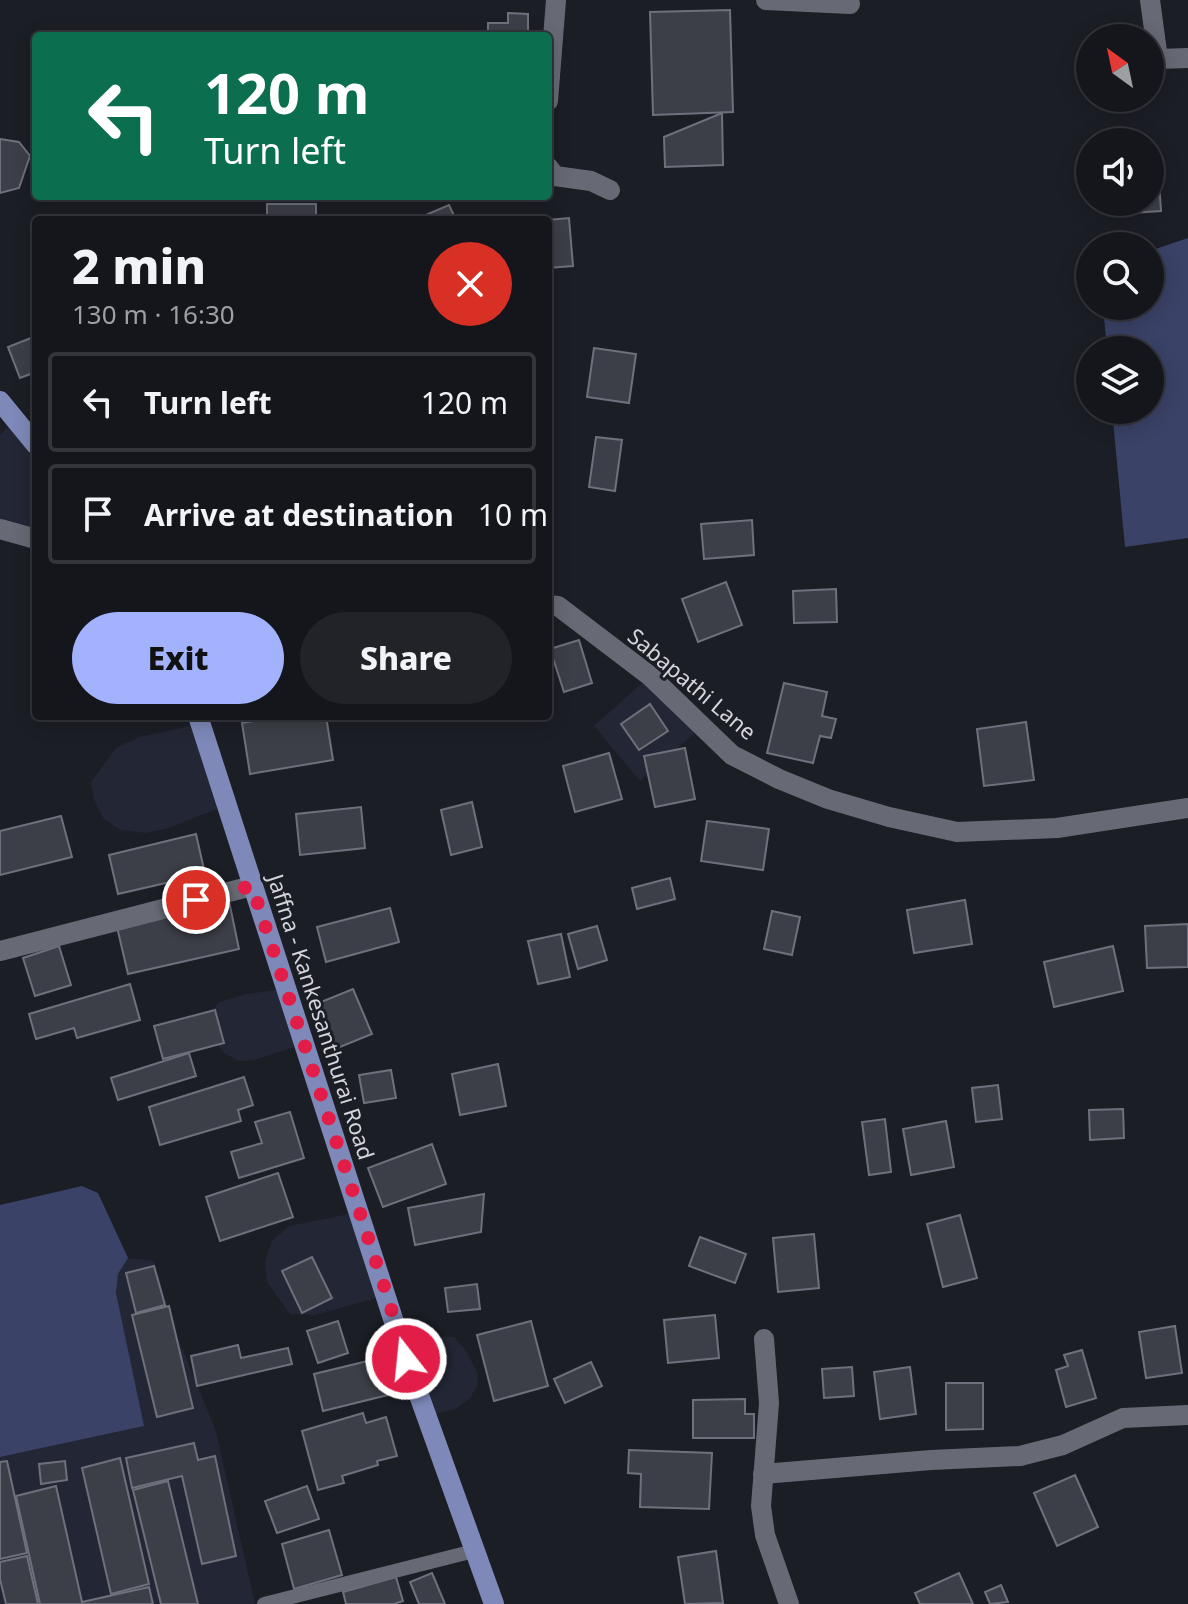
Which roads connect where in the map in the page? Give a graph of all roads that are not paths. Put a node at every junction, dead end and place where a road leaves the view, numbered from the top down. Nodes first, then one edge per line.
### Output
1 (556, 0) edge
2 (766, 0) edge
3 (1150, 0) edge
4 (850, 4) dead end
5 (552, 50) edge
6 (1188, 58) edge
7 (552, 172) edge
8 (610, 190) dead end
9 (0, 401) edge
10 (32, 440) edge
11 (0, 529) edge
12 (32, 538) edge
13 (552, 605) edge
14 (199, 720) edge
15 (1188, 808) edge
16 (252, 886) junction
17 (0, 951) edge
18 (764, 1339) dead end
19 (1188, 1415) edge
20 (763, 1474) junction
21 (474, 1551) junction
22 (264, 1604) edge
23 (494, 1604) edge
24 (789, 1604) edge

1 - 5 street
2 - 4 street
3 - 6 street
7 - 8 street
9 - 10 main road
11 - 12 street
13 - 15 street, Sabapathi Lane
14 - 16 main road, Jaffna - Kankesanthurai Road
16 - 17 street
16 - 21 main road, Jaffna - Kankesanthurai Road
18 - 20 street
19 - 20 street
20 - 24 street
21 - 22 lane
21 - 23 main road, Jaffna - Kankesanthurai Road

